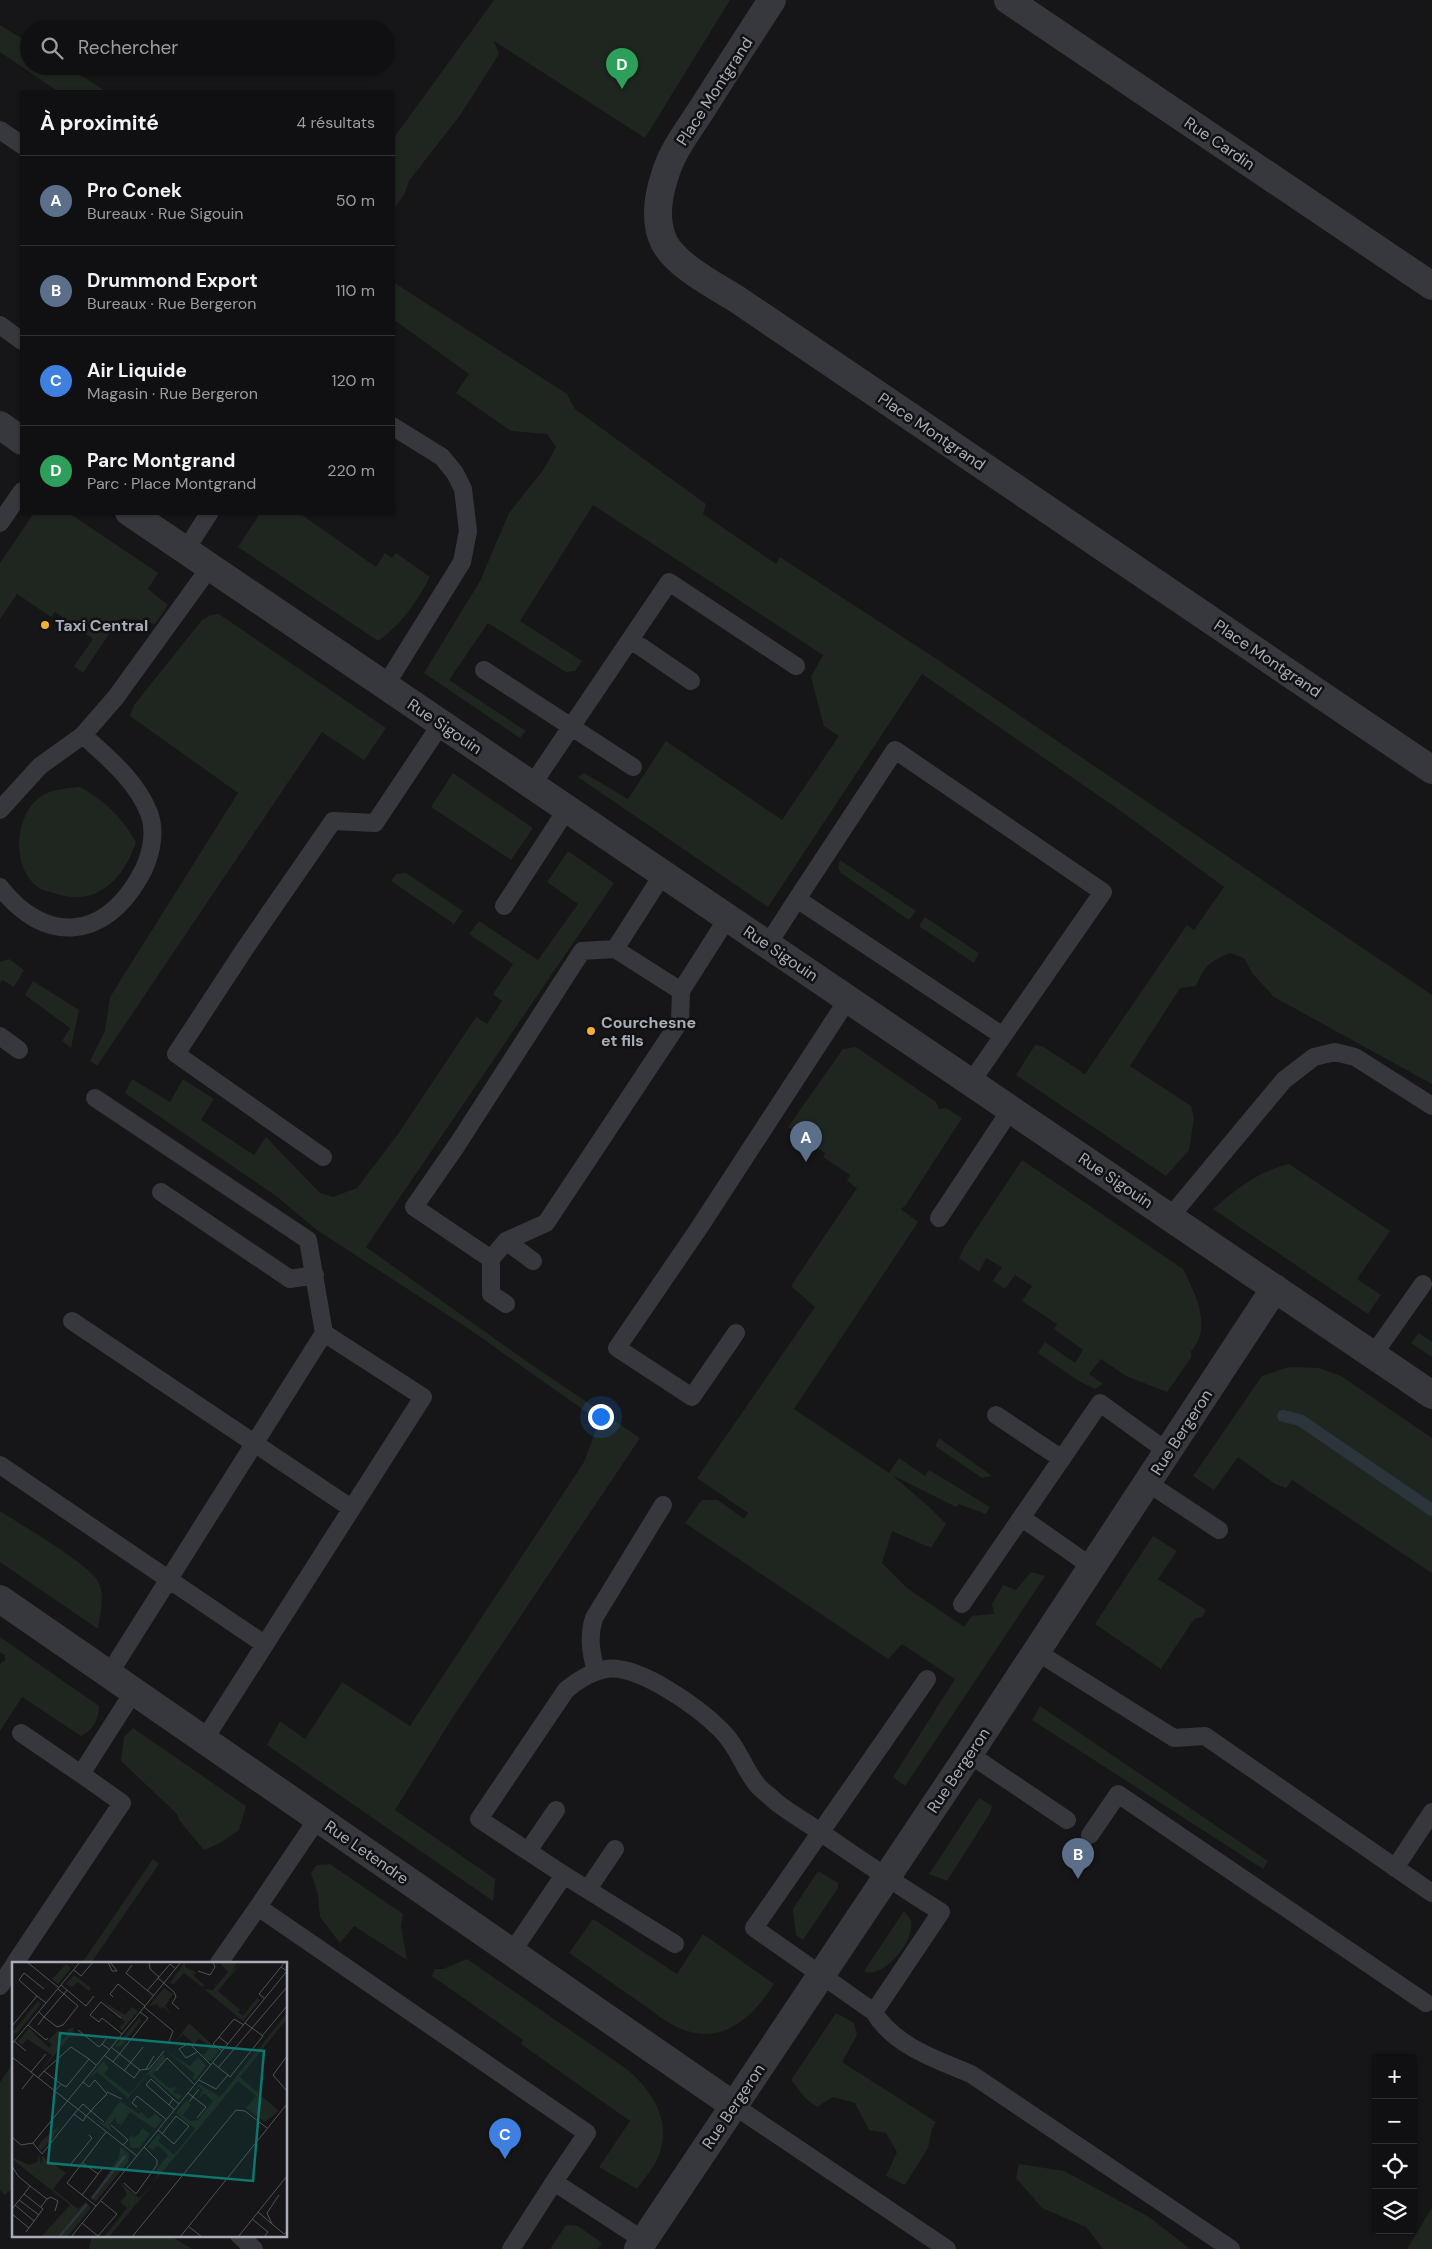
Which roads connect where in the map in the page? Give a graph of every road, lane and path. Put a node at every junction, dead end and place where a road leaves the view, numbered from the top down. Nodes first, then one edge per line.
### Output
1 (772, 0) edge
2 (1008, 0) edge
3 (0, 130) edge
4 (20, 144) edge
5 (1432, 286) edge
6 (0, 325) edge
7 (20, 340) edge
8 (0, 425) edge
9 (395, 428) edge
10 (20, 440) edge
11 (20, 493) edge
12 (133, 515) edge
13 (208, 515) edge
14 (0, 523) edge
15 (185, 551) junction
16 (210, 567) junction
17 (631, 640) junction
18 (796, 666) dead end
19 (484, 670) dead end
20 (691, 681) dead end
21 (385, 686) junction
22 (441, 724) junction
23 (572, 728) junction
24 (83, 735) junction
25 (633, 767) dead end
26 (1432, 770) edge
27 (532, 785) junction
28 (567, 809) junction
29 (0, 810) edge
30 (663, 874) junction
31 (0, 887) edge
32 (797, 900) junction
33 (504, 906) dead end
34 (728, 917) junction
35 (768, 944) junction
36 (615, 949) junction
37 (681, 992) junction
38 (848, 998) junction
39 (0, 1036) edge
40 (1003, 1036) junction
41 (19, 1050) dead end
42 (971, 1082) junction
43 (95, 1098) dead end
44 (1432, 1106) edge
45 (1011, 1109) junction
46 (323, 1157) dead end
47 (161, 1192) dead end
48 (1170, 1217) junction
49 (939, 1218) dead end
50 (506, 1241) junction
51 (491, 1259) junction
52 (533, 1261) dead end
53 (315, 1274) junction
54 (1423, 1284) dead end
55 (1275, 1288) junction
56 (506, 1304) dead end
57 (72, 1321) dead end
58 (324, 1333) junction
59 (736, 1333) dead end
60 (1373, 1355) junction
61 (1432, 1395) edge
62 (996, 1415) dead end
63 (255, 1444) junction
64 (1168, 1452) junction
65 (1062, 1459) junction
66 (0, 1465) edge
67 (1148, 1483) junction
68 (663, 1505) dead end
69 (351, 1508) junction
70 (1022, 1518) junction
71 (1219, 1530) dead end
72 (1092, 1566) junction
73 (169, 1580) junction
74 (0, 1599) edge
75 (962, 1604) dead end
76 (264, 1644) junction
77 (1037, 1652) junction
78 (596, 1672) junction
79 (109, 1674) junction
80 (927, 1679) dead end
81 (134, 1691) junction
82 (21, 1733) dead end
83 (204, 1740) junction
84 (969, 1754) junction
85 (81, 1774) junction
86 (556, 1810) dead end
87 (1432, 1812) edge
88 (318, 1818) junction
89 (1067, 1820) dead end
90 (821, 1832) junction
91 (1090, 1835) dead end
92 (614, 1848) dead end
93 (528, 1851) junction
94 (1395, 1868) junction
95 (564, 1875) junction
96 (886, 1877) junction
97 (588, 1889) junction
98 (1432, 1893) edge
99 (258, 1906) junction
100 (675, 1944) dead end
101 (512, 1952) junction
102 (16, 1962) edge
103 (220, 1962) edge
104 (12, 1968) edge
105 (820, 1976) junction
106 (0, 1986) edge
107 (1426, 2003) dead end
108 (874, 2012) junction
109 (733, 2105) junction
110 (554, 2182) junction
111 (240, 2236) edge
112 (641, 2245) edge
113 (254, 2249) edge
114 (511, 2249) edge
115 (947, 2249) edge
116 (1231, 2249) edge

1 - 26 street, Place Montgrand
2 - 5 street, Rue Cardin
3 - 4 lane
6 - 7 lane
8 - 10 street
9 - 21 lane
11 - 14 lane
12 - 15 street, Rue Sigouin
13 - 15 lane
15 - 16 street, Rue Sigouin
16 - 21 street, Rue Sigouin
16 - 24 lane
17 - 18 lane
17 - 20 lane
17 - 23 lane
19 - 23 lane
21 - 22 street, Rue Sigouin
22 - 27 street, Rue Sigouin
22 - 46 lane
23 - 25 lane
23 - 27 lane
24 - 29 lane
24 - 31 lane
27 - 28 street, Rue Sigouin
28 - 30 street, Rue Sigouin
28 - 33 lane
30 - 34 street, Rue Sigouin
30 - 36 lane
32 - 35 lane
32 - 40 lane
32 - 40 lane
34 - 35 street, Rue Sigouin
34 - 37 lane
35 - 38 street, Rue Sigouin
36 - 37 lane
36 - 51 lane
37 - 50 lane
38 - 42 street, Rue Sigouin
38 - 59 lane
39 - 41 lane
40 - 42 lane
42 - 45 street, Rue Sigouin
43 - 53 lane
44 - 48 lane
45 - 48 street, Rue Sigouin
45 - 49 lane
47 - 53 lane
48 - 55 street, Rue Sigouin
50 - 51 lane
50 - 52 lane
51 - 56 lane
53 - 58 lane
54 - 60 lane
55 - 60 street, Rue Sigouin
55 - 64 street, Rue Bergeron
57 - 63 lane
58 - 63 lane
58 - 69 lane
60 - 61 street, Rue Sigouin
62 - 65 lane
63 - 69 lane
63 - 73 lane
64 - 65 lane
64 - 67 street, Rue Bergeron
65 - 70 lane
66 - 73 lane
67 - 71 lane
67 - 72 street, Rue Bergeron
68 - 78 lane
69 - 76 lane
70 - 72 lane
70 - 75 lane
72 - 77 street, Rue Bergeron
73 - 76 lane
73 - 79 lane
74 - 79 street, Rue Letendre
76 - 83 lane
77 - 84 street, Rue Bergeron
77 - 94 lane
78 - 90 lane
78 - 93 lane
79 - 81 street, Rue Letendre
80 - 90 lane
81 - 83 street, Rue Letendre
81 - 85 lane
82 - 85 lane
83 - 88 street, Rue Letendre
84 - 89 lane
84 - 96 street, Rue Bergeron
85 - 102 lane
86 - 93 lane
87 - 94 lane
88 - 99 lane
88 - 101 street, Rue Letendre
90 - 96 lane
90 - 105 lane
91 - 107 lane
92 - 97 lane
93 - 95 lane
94 - 98 lane
95 - 97 lane
95 - 101 lane
96 - 105 street, Rue Bergeron
96 - 108 lane
97 - 100 lane
99 - 103 lane
99 - 110 lane
101 - 109 street, Rue Letendre
104 - 106 lane
105 - 108 lane
105 - 109 street, Rue Bergeron
108 - 116 lane
109 - 112 street, Rue Bergeron
109 - 115 lane
110 - 112 lane
110 - 114 lane
111 - 113 lane

